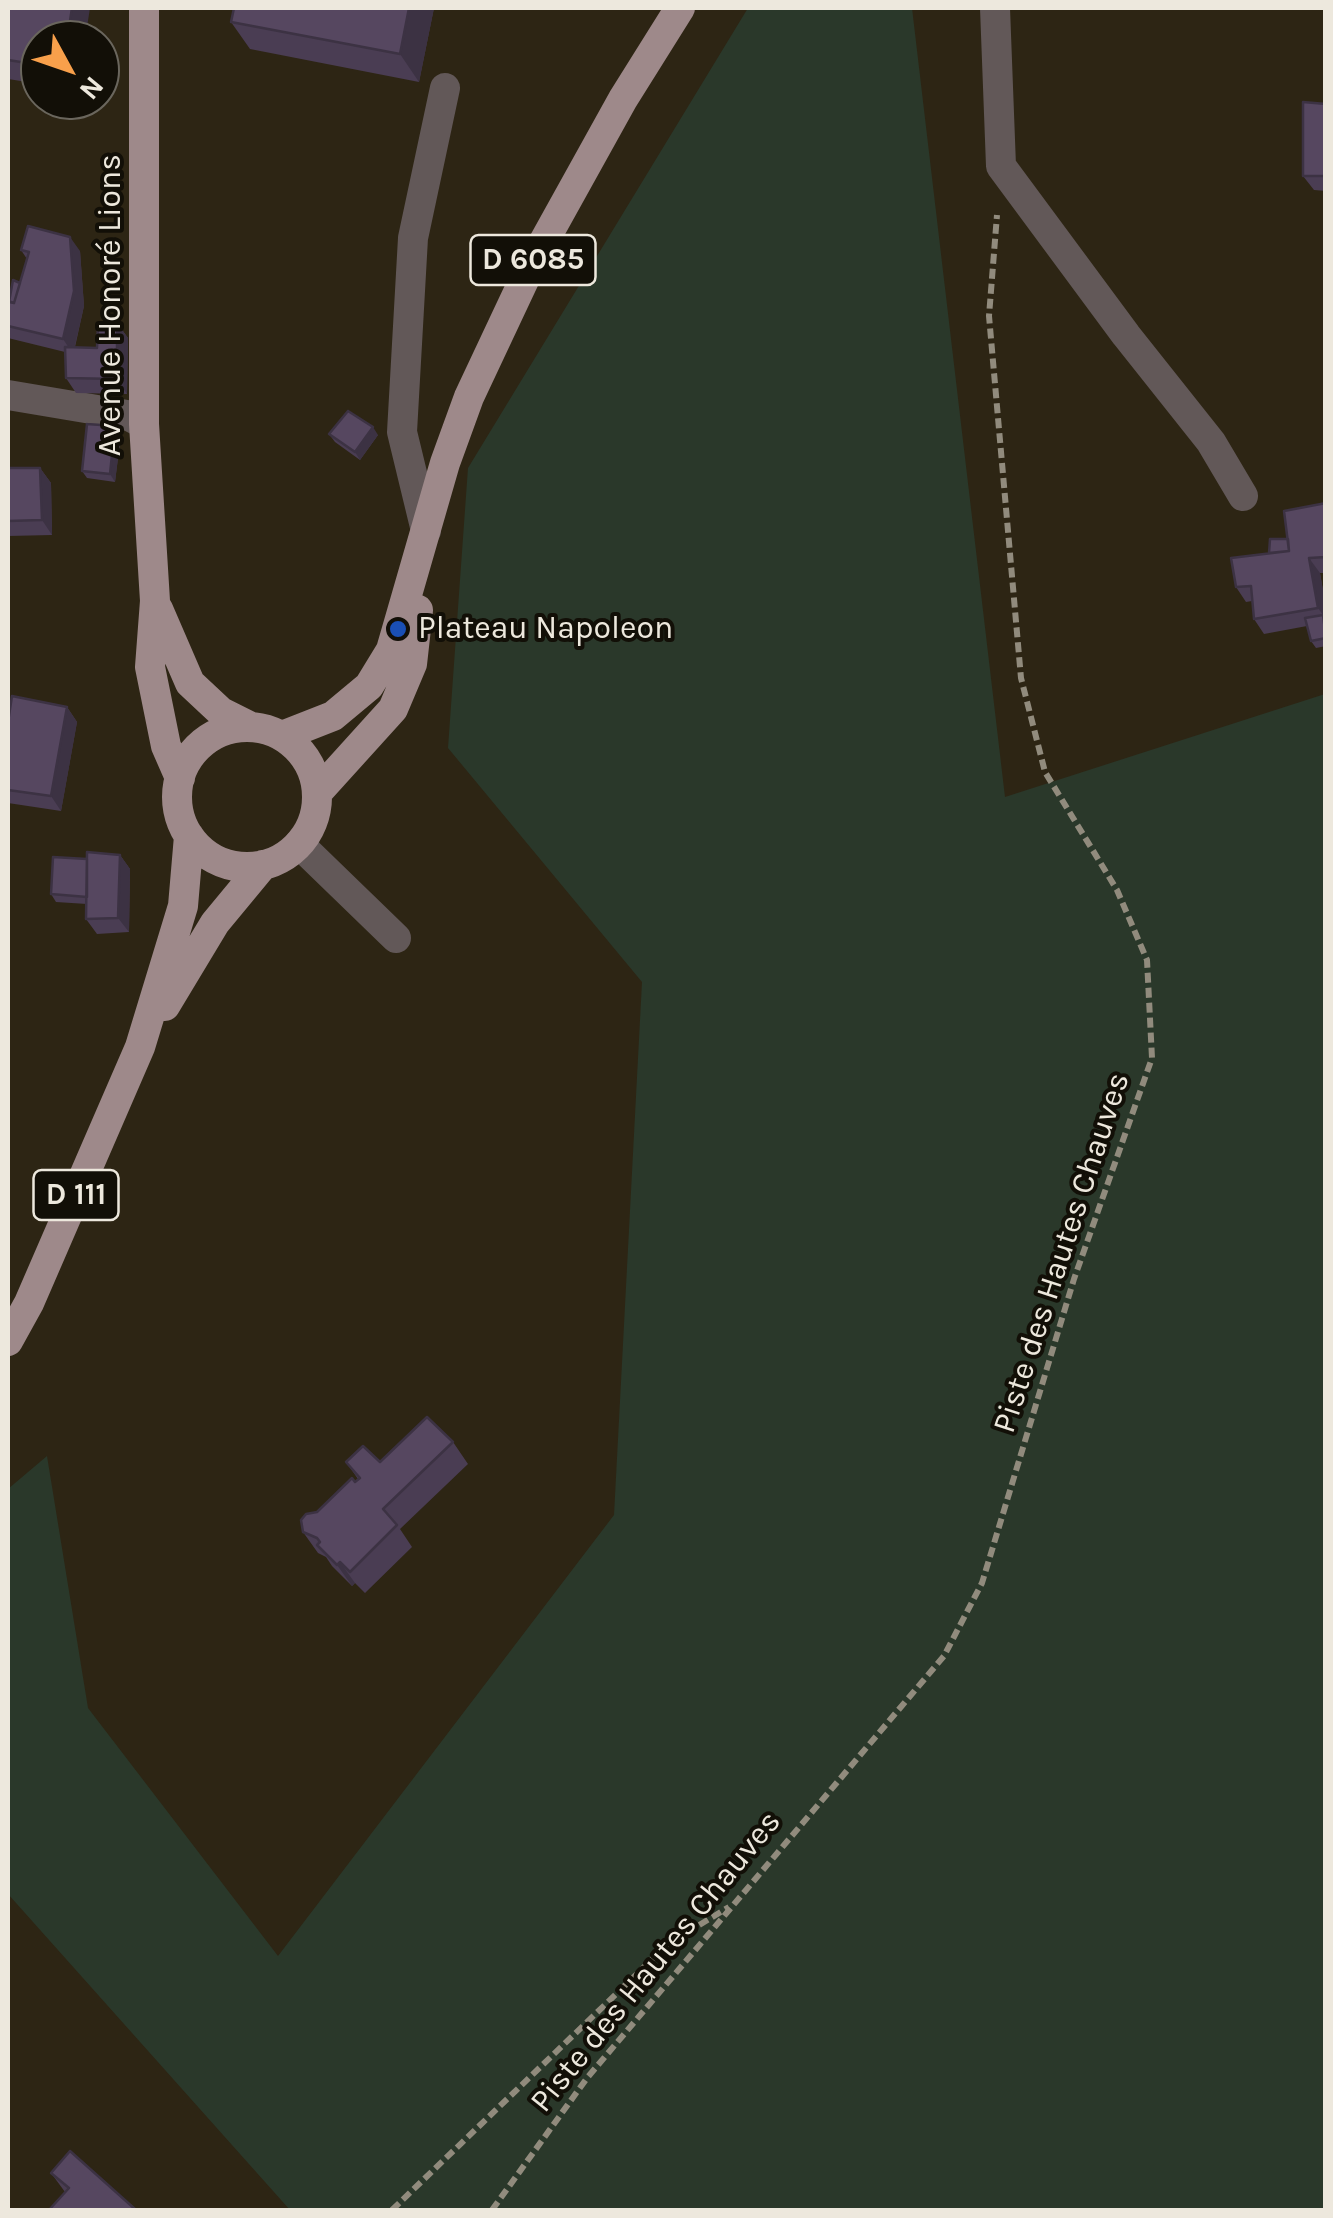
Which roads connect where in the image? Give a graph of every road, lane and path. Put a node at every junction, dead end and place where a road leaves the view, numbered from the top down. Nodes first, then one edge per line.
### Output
1 (144, 8) edge
2 (680, 8) edge
3 (995, 8) edge
4 (445, 88) dead end
5 (1000, 166) junction
6 (8, 395) edge
7 (144, 424) junction
8 (1244, 496) dead end
9 (426, 531) junction
10 (155, 601) junction
11 (251, 727) junction
12 (282, 736) junction
13 (180, 778) junction
14 (316, 793) junction
15 (189, 836) junction
16 (299, 844) junction
17 (263, 865) junction
18 (396, 938) dead end
19 (140, 1047) junction
20 (8, 1341) edge
21 (734, 1904) junction
22 (392, 2210) edge
23 (492, 2210) edge

1 - 7 main road, Avenue Honoré Lions
2 - 9 main road, D 6085
3 - 5 street
4 - 9 street
5 - 8 street
5 - 21 path, Piste des Hautes Chauves
6 - 7 street
7 - 10 main road, Avenue Honoré Lions
9 - 12 main road, D 6085
9 - 14 main road, D 6085
10 - 11 main road, Avenue Honoré Lions
10 - 13 main road, Avenue Honoré Lions
11 - 12 main road
11 - 13 main road
12 - 14 main road
13 - 15 main road
14 - 16 main road
15 - 17 main road
15 - 19 main road, D 111
16 - 17 main road
16 - 18 street
17 - 19 main road, D 111
19 - 20 main road, D 111
21 - 22 path
21 - 23 path, Piste des Hautes Chauves

